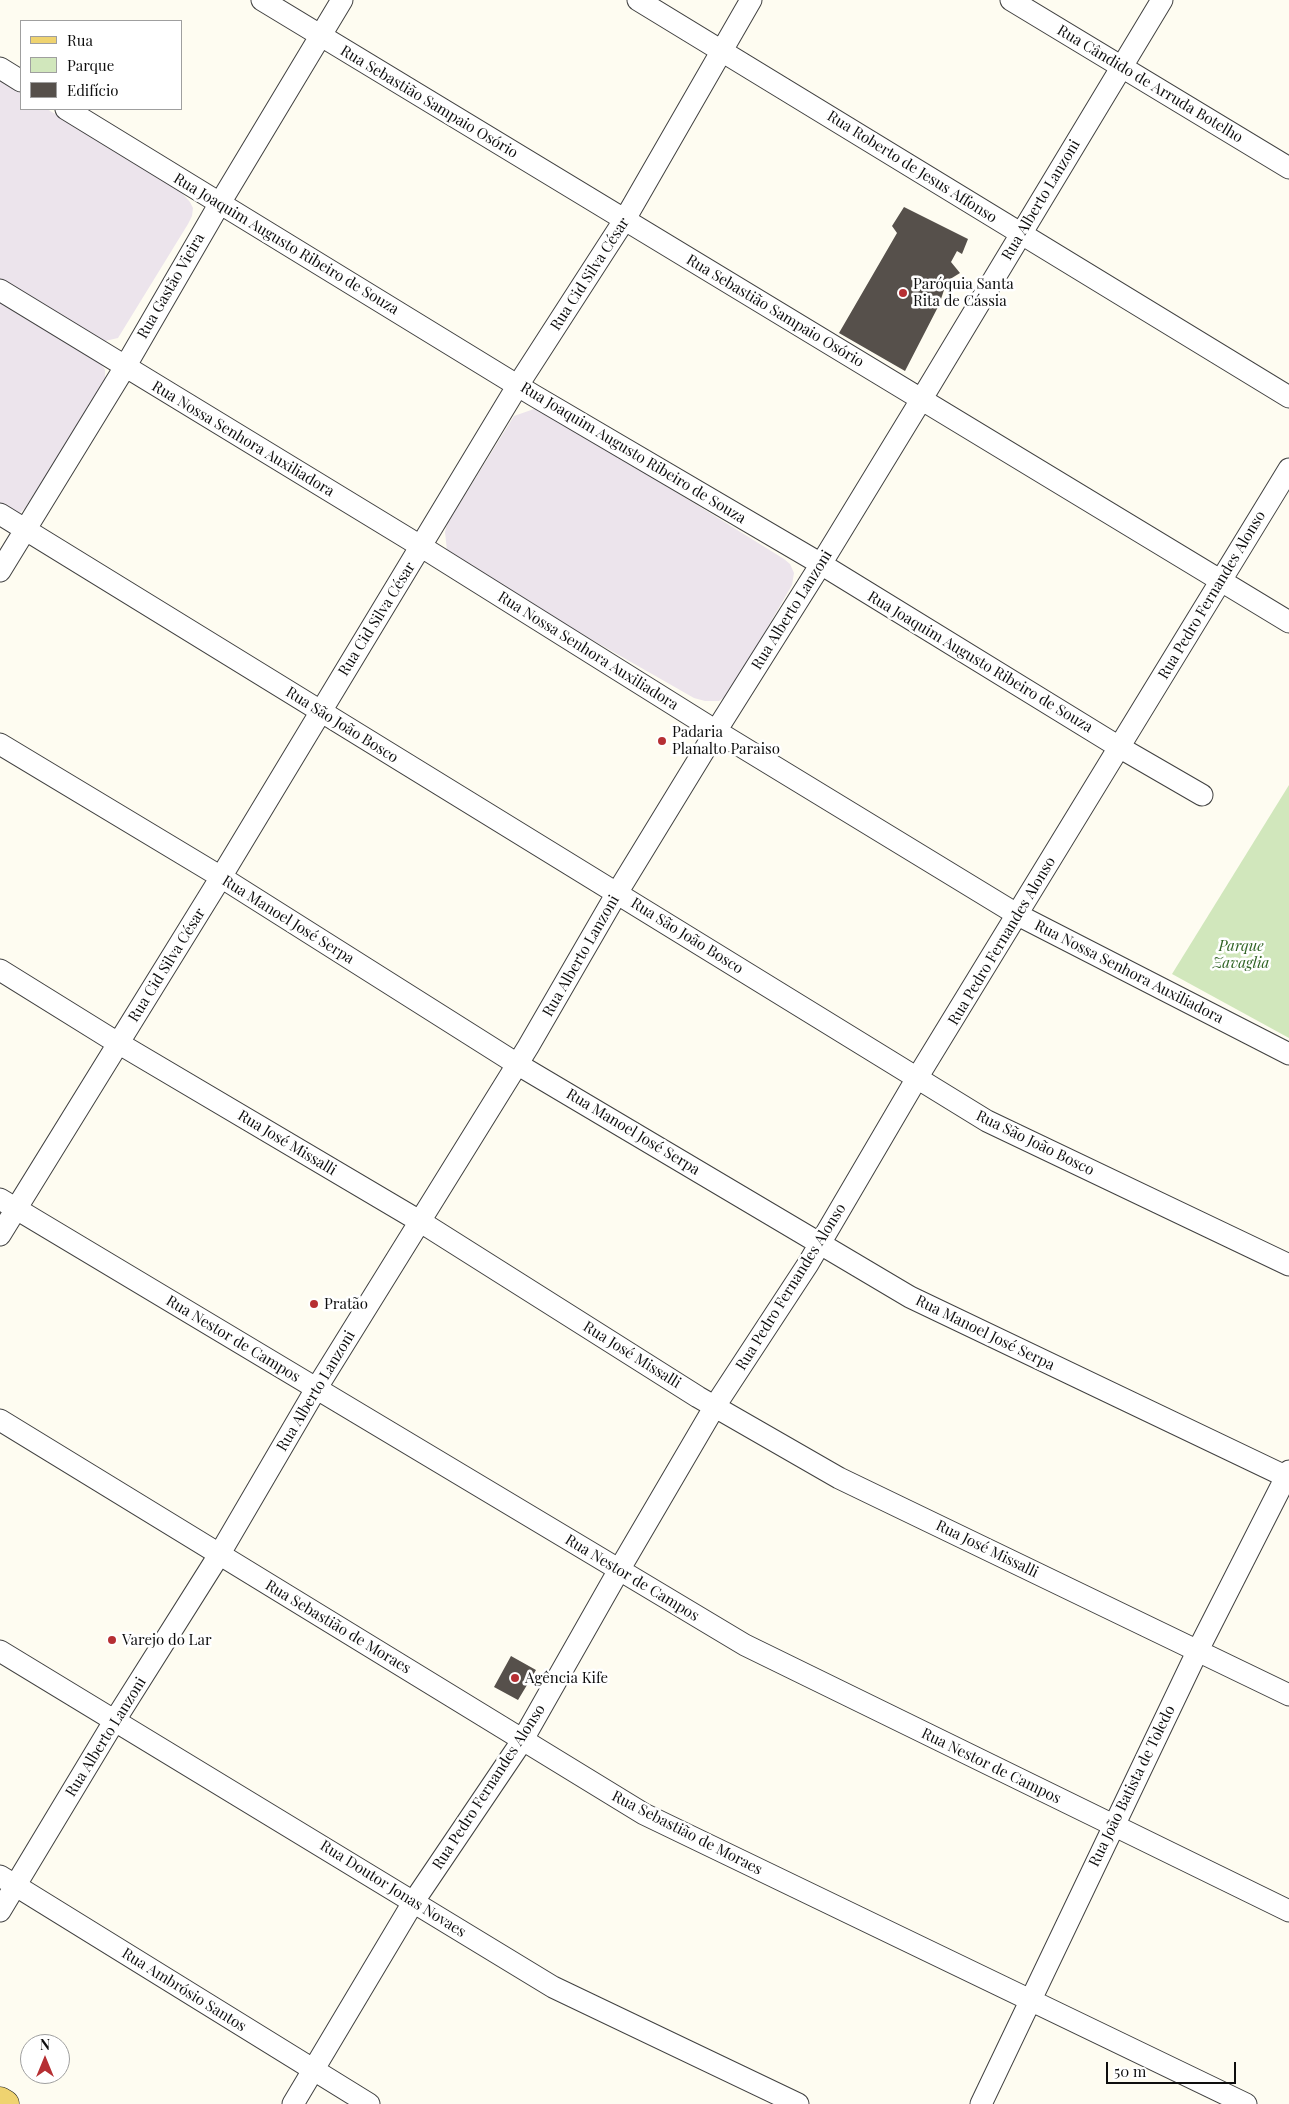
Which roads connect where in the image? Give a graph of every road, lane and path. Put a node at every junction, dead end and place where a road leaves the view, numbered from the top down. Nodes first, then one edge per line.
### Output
1 (262, 0) edge
2 (342, 0) edge
3 (638, 0) edge
4 (751, 0) edge
5 (1011, 0) edge
6 (1162, 0) edge
7 (319, 36) junction
8 (722, 50) junction
9 (1122, 66) junction
10 (0, 68) edge
11 (20, 80) edge
12 (68, 110) edge
13 (1289, 168) edge
14 (220, 203) junction
15 (625, 219) junction
16 (1020, 235) junction
17 (0, 290) edge
18 (125, 366) junction
19 (518, 385) junction
20 (1289, 397) edge
21 (922, 400) junction
22 (1289, 469) edge
23 (0, 514) edge
24 (26, 529) junction
25 (422, 547) junction
26 (821, 564) junction
27 (0, 571) edge
28 (1222, 581) junction
29 (1289, 622) edge
30 (319, 712) junction
31 (716, 731) junction
32 (0, 744) edge
33 (1119, 747) junction
34 (1202, 795) dead end
35 (221, 877) junction
36 (617, 893) junction
37 (1018, 915) junction
38 (0, 970) edge
39 (118, 1042) junction
40 (1289, 1054) edge
41 (517, 1064) junction
42 (917, 1078) junction
43 (8, 1204) edge
44 (421, 1222) junction
45 (0, 1235) edge
46 (820, 1243) junction
47 (1289, 1265) edge
48 (316, 1389) junction
49 (715, 1406) junction
50 (0, 1420) edge
51 (1288, 1475) edge
52 (219, 1555) junction
53 (618, 1570) junction
54 (1198, 1650) junction
55 (0, 1651) edge
56 (1289, 1695) edge
57 (115, 1720) junction
58 (522, 1741) junction
59 (1113, 1826) junction
60 (8, 1880) edge
61 (414, 1901) junction
62 (0, 1911) edge
63 (1289, 1911) edge
64 (1030, 2000) junction
65 (313, 2071) junction
66 (0, 2101) edge
67 (5, 2104) edge
68 (293, 2104) edge
69 (369, 2104) edge
70 (798, 2104) edge
71 (981, 2104) edge
72 (1246, 2104) edge

1 - 7 street, Rua Sebastião Sampaio Osório
2 - 7 street, Rua Gastão Vieira
3 - 8 street, Rua Roberto de Jesus Affonso
4 - 8 street, Rua Cid Silva César
5 - 9 street, Rua Cândido de Arruda Botelho
6 - 9 street, Rua Alberto Lanzoni
7 - 14 street, Rua Gastão Vieira
7 - 15 street, Rua Sebastião Sampaio Osório
8 - 15 street, Rua Cid Silva César
8 - 16 street, Rua Roberto de Jesus Affonso
9 - 13 street, Rua Cândido de Arruda Botelho
9 - 16 street, Rua Alberto Lanzoni
10 - 11 street
12 - 14 street, Rua Joaquim Augusto Ribeiro de Souza
14 - 18 street, Rua Gastão Vieira
14 - 19 street, Rua Joaquim Augusto Ribeiro de Souza
15 - 19 street, Rua Cid Silva César
15 - 21 street, Rua Sebastião Sampaio Osório
16 - 20 street, Rua Roberto de Jesus Affonso
16 - 21 street, Rua Alberto Lanzoni
17 - 18 street, Rua Nossa Senhora Auxiliadora
18 - 24 street, Rua Gastão Vieira
18 - 25 street, Rua Nossa Senhora Auxiliadora
19 - 25 street, Rua Cid Silva César
19 - 26 street, Rua Joaquim Augusto Ribeiro de Souza
21 - 26 street, Rua Alberto Lanzoni
21 - 28 street, Rua Sebastião Sampaio Osório
22 - 28 street, Rua Pedro Fernandes Alonso
23 - 24 street, Rua São João Bosco
24 - 27 street, Rua Gastão Vieira
24 - 30 street, Rua São João Bosco
25 - 30 street, Rua Cid Silva César
25 - 31 street, Rua Nossa Senhora Auxiliadora
26 - 31 street, Rua Alberto Lanzoni
26 - 33 street, Rua Joaquim Augusto Ribeiro de Souza
28 - 29 street, Rua Sebastião Sampaio Osório
28 - 33 street, Rua Pedro Fernandes Alonso
30 - 35 street, Rua Cid Silva César
30 - 36 street, Rua São João Bosco
31 - 36 street, Rua Alberto Lanzoni
31 - 37 street, Rua Nossa Senhora Auxiliadora
32 - 35 street, Rua Manoel José Serpa
33 - 34 street, Rua Joaquim Augusto Ribeiro de Souza
33 - 37 street, Rua Pedro Fernandes Alonso
35 - 39 street, Rua Cid Silva César
35 - 41 street, Rua Manoel José Serpa
36 - 41 street, Rua Alberto Lanzoni
36 - 42 street, Rua São João Bosco
37 - 40 street, Rua Nossa Senhora Auxiliadora
37 - 42 street, Rua Pedro Fernandes Alonso
38 - 39 street, Rua José Missalli
39 - 43 street, Rua Cid Silva César
39 - 44 street, Rua José Missalli
41 - 44 street, Rua Alberto Lanzoni
41 - 46 street, Rua Manoel José Serpa
42 - 46 street, Rua Pedro Fernandes Alonso
42 - 47 street, Rua São João Bosco
43 - 45 street, Rua Cid Silva César
43 - 48 street, Rua Nestor de Campos
44 - 48 street, Rua Alberto Lanzoni
44 - 49 street, Rua José Missalli
46 - 49 street, Rua Pedro Fernandes Alonso
46 - 51 street, Rua Manoel José Serpa
48 - 52 street, Rua Alberto Lanzoni
48 - 53 street, Rua Nestor de Campos
49 - 53 street, Rua Pedro Fernandes Alonso
49 - 54 street, Rua José Missalli
50 - 52 street, Rua Sebastião de Moraes
51 - 54 street, Rua João Batista de Toledo
52 - 57 street, Rua Alberto Lanzoni
52 - 58 street, Rua Sebastião de Moraes
53 - 58 street, Rua Pedro Fernandes Alonso
53 - 59 street, Rua Nestor de Campos
54 - 56 street, Rua José Missalli
54 - 59 street, Rua João Batista de Toledo
55 - 57 street, Rua Doutor Jonas Novaes
57 - 60 street, Rua Alberto Lanzoni
57 - 61 street, Rua Doutor Jonas Novaes
58 - 61 street, Rua Pedro Fernandes Alonso
58 - 64 street, Rua Sebastião de Moraes
59 - 63 street, Rua Nestor de Campos
59 - 64 street, Rua João Batista de Toledo
60 - 62 street, Rua Alberto Lanzoni
60 - 65 street, Rua Ambrósio Santos
61 - 65 street, Rua Pedro Fernandes Alonso
61 - 70 street, Rua Doutor Jonas Novaes
64 - 71 street, Rua João Batista de Toledo
64 - 72 street, Rua Sebastião de Moraes
65 - 68 street, Rua Pedro Fernandes Alonso
65 - 69 street, Rua Ambrósio Santos
66 - 67 main road

